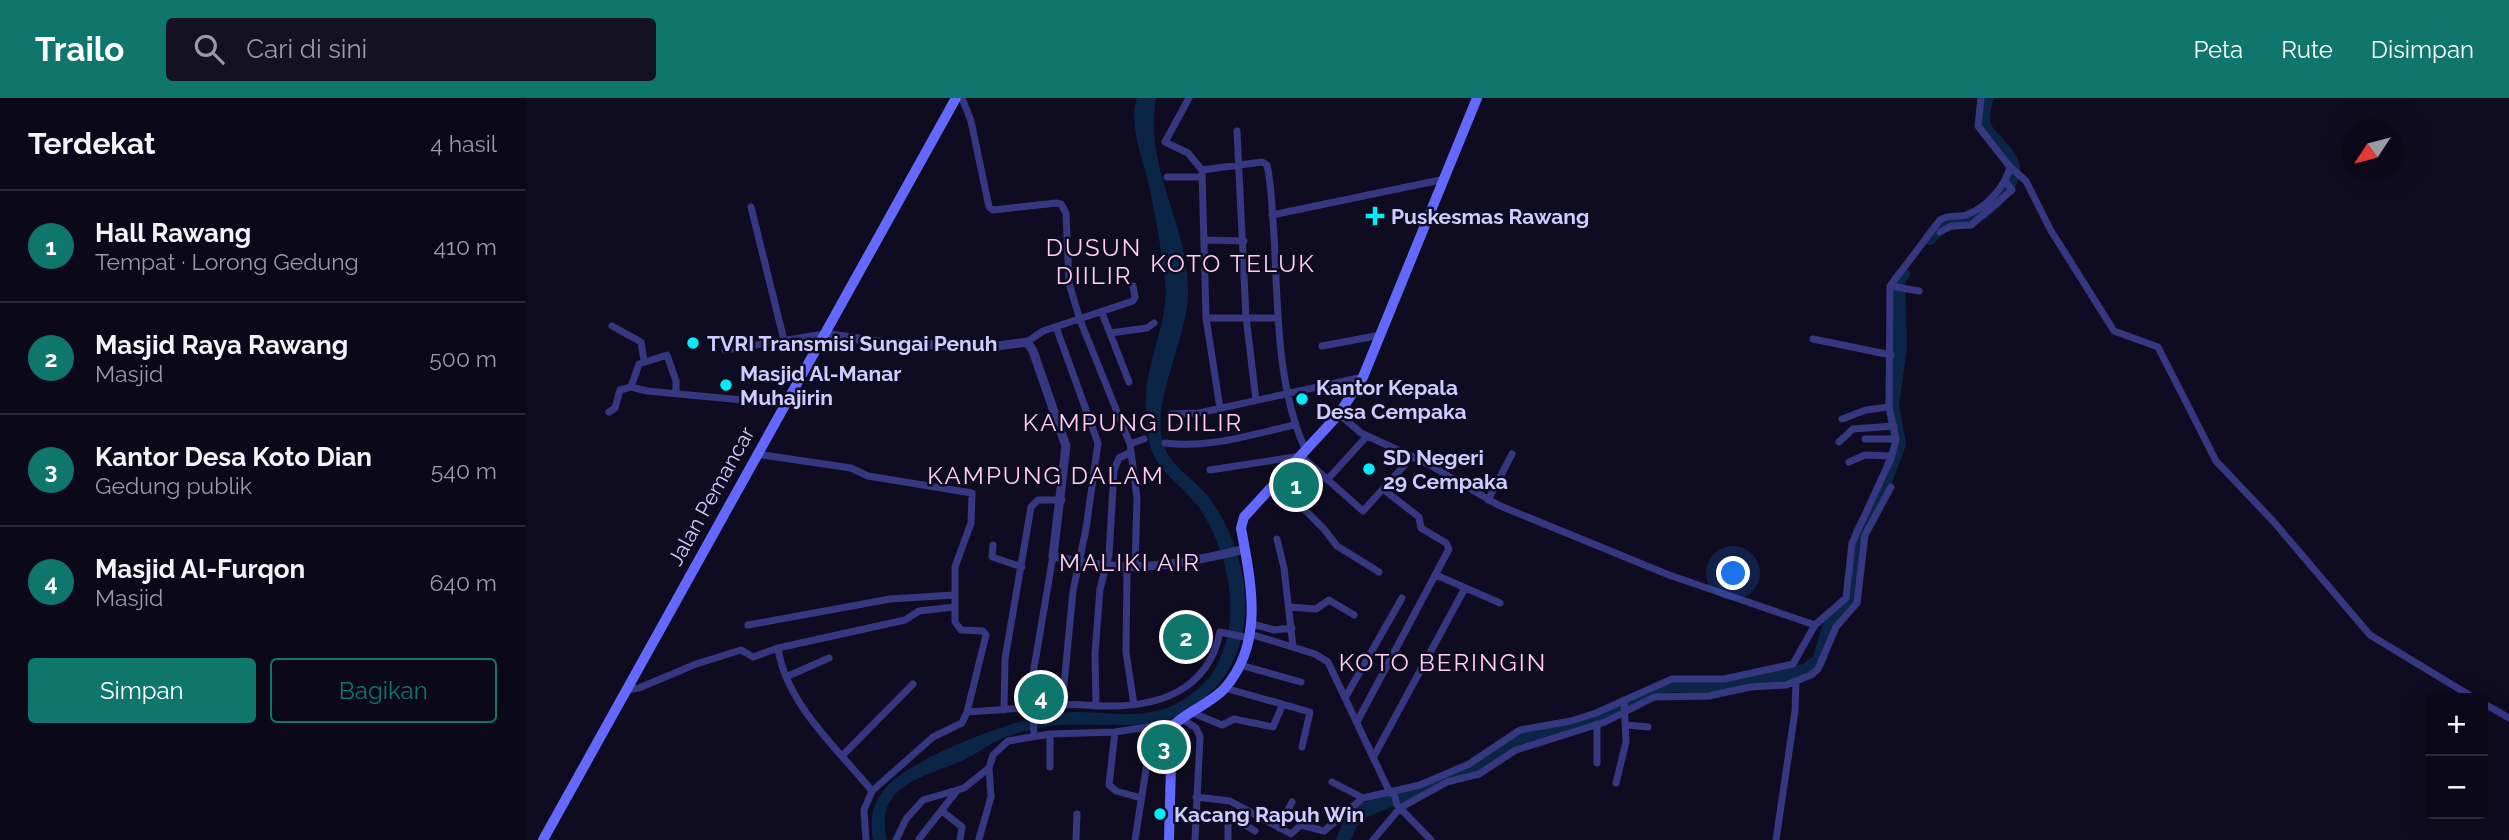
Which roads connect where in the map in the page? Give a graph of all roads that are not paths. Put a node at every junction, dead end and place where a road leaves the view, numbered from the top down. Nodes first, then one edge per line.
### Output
1 (956, 98) edge
2 (962, 98) edge
3 (1189, 98) edge
4 (1477, 98) edge
5 (1981, 98) edge
6 (1237, 131) dead end
7 (1241, 166) junction
8 (2010, 167) junction
9 (1202, 173) junction
10 (1167, 177) dead end
11 (1446, 179) junction
12 (2008, 184) junction
13 (751, 207) dead end
14 (1272, 215) junction
15 (1940, 232) dead end
16 (1204, 240) junction
17 (1244, 241) junction
18 (1133, 286) dead end
19 (1895, 286) junction
20 (1919, 290) dead end
21 (1102, 313) junction
22 (1246, 317) junction
23 (1206, 318) junction
24 (1278, 318) junction
25 (1080, 320) junction
26 (1154, 323) dead end
27 (611, 326) dead end
28 (1056, 327) junction
29 (1110, 333) junction
30 (824, 334) junction
31 (1381, 335) junction
32 (1812, 339) dead end
33 (784, 340) junction
34 (1027, 342) junction
35 (1322, 346) dead end
36 (725, 350) dead end
37 (1891, 355) junction
38 (644, 361) junction
39 (1363, 377) junction
40 (1129, 382) dead end
41 (631, 387) junction
42 (675, 392) junction
43 (1288, 395) junction
44 (1256, 400) junction
45 (784, 404) junction
46 (1889, 407) junction
47 (1220, 408) junction
48 (610, 412) dead end
49 (1171, 414) dead end
50 (1339, 414) junction
51 (1842, 419) dead end
52 (1294, 425) junction
53 (1894, 426) junction
54 (1367, 436) junction
55 (1144, 439) dead end
56 (1865, 439) dead end
57 (1895, 439) junction
58 (1839, 442) dead end
59 (1165, 443) dead end
60 (1130, 448) junction
61 (1304, 453) junction
62 (756, 454) junction
63 (1512, 454) dead end
64 (1892, 456) junction
65 (1411, 458) junction
66 (1849, 462) dead end
67 (1210, 470) dead end
68 (1327, 480) junction
69 (1276, 481) junction
70 (1891, 487) dead end
71 (1384, 490) junction
72 (1488, 499) junction
73 (1062, 500) junction
74 (1277, 538) dead end
75 (993, 545) dead end
76 (1242, 550) junction
77 (1053, 556) junction
78 (1078, 562) junction
79 (1105, 566) junction
80 (1022, 567) junction
81 (1131, 568) junction
82 (1379, 572) dead end
83 (1436, 575) junction
84 (1465, 588) junction
85 (954, 596) junction
86 (1402, 598) dead end
87 (1500, 603) dead end
88 (954, 607) junction
89 (1289, 607) junction
90 (1354, 615) dead end
91 (1818, 623) junction
92 (748, 625) dead end
93 (1835, 627) junction
94 (1292, 628) junction
95 (1249, 633) junction
96 (778, 648) junction
97 (1293, 648) junction
98 (829, 658) dead end
99 (1240, 665) junction
100 (786, 677) junction
101 (1301, 682) dead end
102 (1796, 682) junction
103 (913, 684) dead end
104 (1225, 688) junction
105 (626, 690) junction
106 (2466, 693) edge
107 (1345, 698) junction
108 (1062, 705) junction
109 (1134, 705) junction
110 (1096, 706) junction
111 (1282, 706) junction
112 (2488, 706) edge
113 (1625, 707) junction
114 (1030, 708) junction
115 (1004, 710) junction
116 (967, 712) junction
117 (1193, 713) junction
118 (2509, 718) edge
119 (1358, 720) junction
120 (1178, 721) junction
121 (1597, 724) junction
122 (1627, 725) junction
123 (1149, 727) junction
124 (1648, 727) dead end
125 (1115, 732) junction
126 (1050, 734) junction
127 (1034, 735) junction
128 (1302, 747) dead end
129 (843, 755) junction
130 (1374, 756) junction
131 (1480, 760) junction
132 (1597, 763) dead end
133 (1050, 767) dead end
134 (989, 768) junction
135 (1485, 770) junction
136 (1332, 782) dead end
137 (1616, 783) dead end
138 (872, 791) junction
139 (956, 792) junction
140 (1393, 794) junction
141 (1196, 797) junction
142 (1141, 798) junction
143 (1363, 798) junction
144 (1292, 802) dead end
145 (1399, 806) junction
146 (942, 811) junction
147 (1195, 813) junction
148 (1077, 814) dead end
149 (1228, 820) junction
150 (1279, 828) junction
151 (1255, 831) dead end
152 (919, 839) edge
153 (979, 839) edge
154 (543, 840) edge
155 (866, 840) edge
156 (896, 840) edge
157 (960, 840) edge
158 (1076, 840) edge
159 (1135, 840) edge
160 (1169, 840) edge
161 (1195, 840) edge
162 (1228, 840) edge
163 (1373, 840) edge
164 (1431, 840) edge
165 (1776, 840) edge

1 - 30 main road, Jalan Pemancar
2 - 25 street
3 - 9 street
4 - 11 main road
5 - 8 street
6 - 7 street
7 - 9 street
7 - 14 street
7 - 17 street
8 - 12 street
8 - 106 street
9 - 10 street
9 - 16 street
11 - 14 street
11 - 31 main road
12 - 15 street
12 - 19 street
13 - 33 street
14 - 24 street
16 - 17 street
16 - 23 street
17 - 22 street
18 - 21 street
19 - 20 street
19 - 37 street
21 - 25 street
21 - 29 street
22 - 23 street
22 - 24 street
22 - 44 street
23 - 47 street
24 - 43 street
25 - 28 street
25 - 60 street
26 - 29 street
27 - 38 street
28 - 34 street
28 - 78 street
29 - 40 street
30 - 33 street
30 - 34 street
30 - 45 main road, Jalan Pemancar
31 - 35 street
31 - 39 main road
32 - 37 street
33 - 36 street
34 - 73 street
37 - 46 street
38 - 41 street
38 - 42 street
39 - 43 street
39 - 50 main road
41 - 42 street
41 - 48 street
42 - 45 street
43 - 44 street
43 - 52 street
44 - 47 street
45 - 62 main road, Jalan Pemancar
46 - 51 street
46 - 53 street
47 - 49 street
50 - 54 street
50 - 61 main road
52 - 59 street
52 - 61 street
53 - 57 street
53 - 58 street
54 - 65 street
54 - 68 street
55 - 60 street
56 - 57 street
57 - 64 street
60 - 79 street
60 - 81 street
61 - 67 street
61 - 68 street
61 - 69 main road
62 - 85 street
62 - 105 main road, Jalan Pemancar
63 - 72 street
64 - 66 street
64 - 91 street
65 - 71 street
65 - 72 street
68 - 71 street
69 - 76 main road
69 - 82 street
70 - 93 street
71 - 83 street
72 - 91 street
73 - 77 street
73 - 80 street
74 - 89 street
75 - 80 street
76 - 81 street
76 - 95 main road
77 - 78 street
77 - 114 street
78 - 79 street
78 - 108 street
79 - 81 street
79 - 110 street
80 - 115 street
81 - 109 street
83 - 84 street
83 - 119 street
84 - 87 street
84 - 130 street
85 - 88 street
85 - 92 street
86 - 107 street
88 - 96 street
88 - 116 street
89 - 90 street
89 - 94 street
91 - 93 street
91 - 113 street
93 - 102 street
94 - 95 street
94 - 97 street
95 - 97 street
95 - 99 main road
95 - 109 street
96 - 100 street
96 - 105 street
97 - 107 street
98 - 100 street
99 - 101 street
99 - 104 main road
100 - 129 street
102 - 113 street
102 - 165 street
103 - 129 street
104 - 111 street
104 - 117 main road
105 - 154 main road, Jalan Pemancar
107 - 119 street
108 - 110 street
108 - 114 street
109 - 110 street
111 - 117 street
111 - 128 street
112 - 118 street
113 - 121 street
113 - 122 street
113 - 131 street
114 - 115 street
114 - 127 street
115 - 116 street
116 - 138 street
117 - 120 main road
119 - 130 street
120 - 123 street
120 - 141 street
120 - 160 main road
121 - 132 street
121 - 135 street
122 - 124 street
122 - 137 street
123 - 125 street
123 - 142 street
125 - 126 street
125 - 142 street
126 - 127 street
126 - 133 street
127 - 134 street
129 - 138 street
130 - 140 street
131 - 135 street
131 - 140 street
134 - 139 street
134 - 153 street
135 - 145 street
136 - 143 street
138 - 155 street
139 - 146 street
139 - 156 street
140 - 143 street
140 - 145 street
141 - 147 street
141 - 150 street
142 - 159 street
143 - 150 street
144 - 150 street
145 - 163 street
145 - 164 street
146 - 152 street
146 - 157 street
147 - 149 street
147 - 161 street
148 - 158 street
149 - 151 street
149 - 162 street

